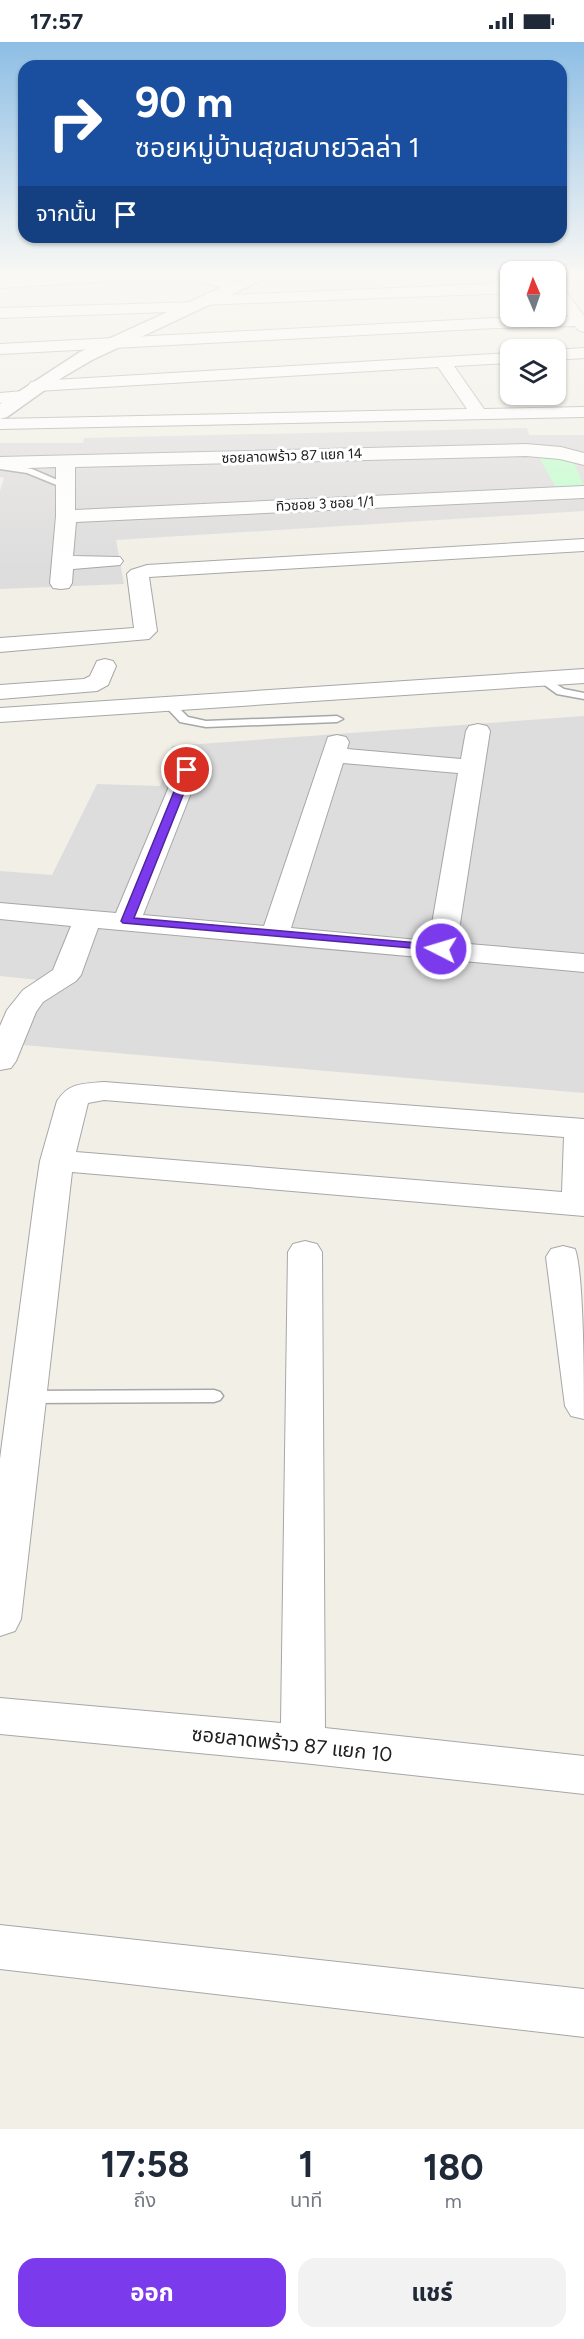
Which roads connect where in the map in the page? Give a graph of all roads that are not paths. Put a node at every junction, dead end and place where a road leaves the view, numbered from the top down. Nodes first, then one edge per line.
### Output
1 (58, 373) edge
2 (281, 373) edge
3 (451, 373) edge
4 (30, 391) junction
5 (0, 398) edge
6 (584, 412) edge
7 (0, 413) edge
8 (479, 414) junction
9 (0, 424) edge
10 (584, 459) edge
11 (66, 463) junction
12 (0, 464) edge
13 (64, 485) junction
14 (584, 492) edge
15 (66, 516) junction
16 (584, 545) edge
17 (113, 561) dead end
18 (0, 645) edge
19 (105, 666) dead end
20 (584, 676) edge
21 (543, 679) junction
22 (0, 692) edge
23 (584, 696) edge
24 (170, 705) junction
25 (0, 715) edge
26 (478, 731) dead end
27 (335, 739) junction
28 (472, 767) junction
29 (187, 770) dead end
30 (0, 911) edge
31 (88, 918) junction
32 (127, 921) junction
33 (274, 935) junction
34 (441, 949) junction
35 (584, 963) edge
36 (0, 1061) edge
37 (582, 1129) edge
38 (57, 1161) junction
39 (582, 1204) edge
40 (305, 1252) dead end
41 (563, 1257) dead end
42 (214, 1396) dead end
43 (27, 1397) junction
44 (584, 1406) edge
45 (0, 1619) edge
46 (0, 1716) edge
47 (303, 1744) junction
48 (584, 1775) edge
49 (0, 1947) edge
50 (584, 2013) edge

1 - 4 street
2 - 4 street
3 - 8 street
4 - 5 street
4 - 7 street
6 - 8 street
8 - 9 street
10 - 11 street, ซอยลาดพร้าว 87 แยก 14
11 - 12 street, ซอยลาดพร้าว 87 แยก 14
11 - 13 street
12 - 13 lane
13 - 15 street
14 - 15 street, ทิวซอย 3 ซอย 1/1
15 - 17 street
16 - 18 street
19 - 22 street
20 - 21 street
21 - 23 lane
21 - 24 street
24 - 25 street
24 - 27 lane
26 - 28 street
27 - 28 street
27 - 33 street
28 - 34 street
29 - 32 street
30 - 31 street
31 - 32 street
31 - 36 street
32 - 33 street
33 - 34 street
34 - 35 street
37 - 38 street
37 - 39 street
38 - 39 street
38 - 43 street
40 - 47 street
41 - 44 street
42 - 43 lane
43 - 45 street
46 - 47 street, ซอยลาดพร้าว 87 แยก 10
47 - 48 street, ซอยลาดพร้าว 87 แยก 10
49 - 50 street

